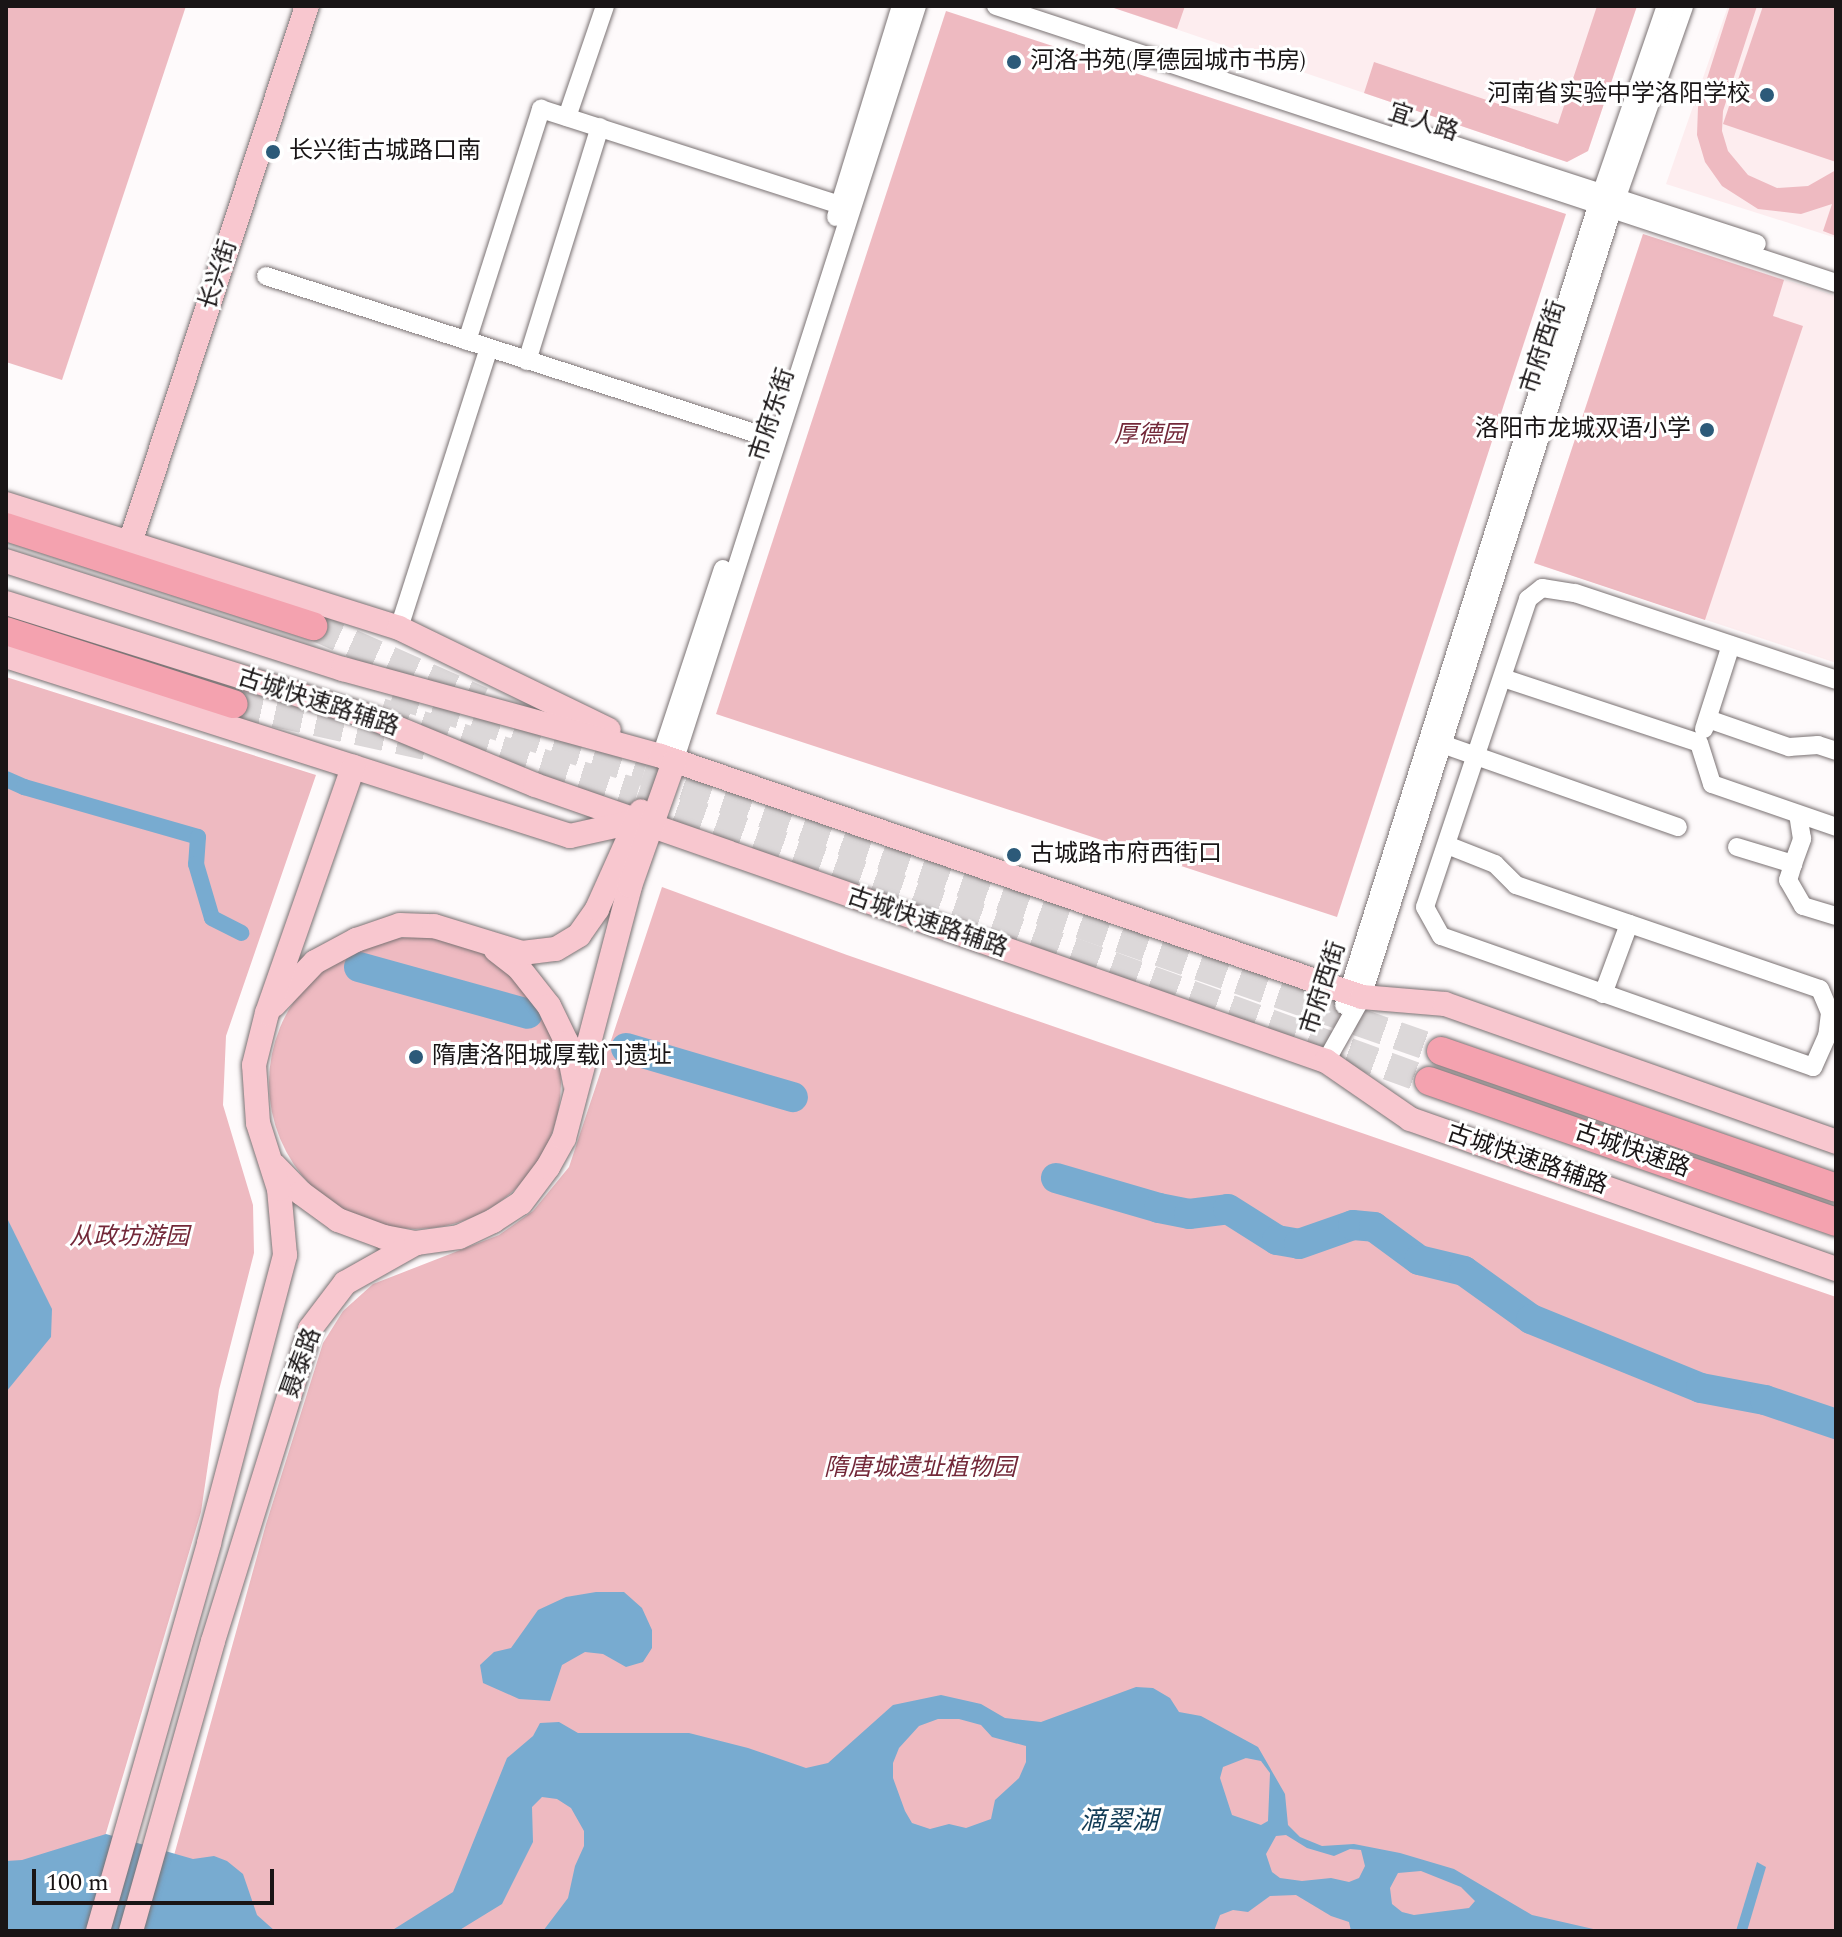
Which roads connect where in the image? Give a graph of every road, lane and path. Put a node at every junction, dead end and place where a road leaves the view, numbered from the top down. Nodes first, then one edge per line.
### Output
1 (292, 6) edge
2 (307, 6) edge
3 (605, 6) edge
4 (901, 6) edge
5 (917, 6) edge
6 (996, 6) edge
7 (1030, 6) edge
8 (1666, 6) edge
9 (1684, 6) edge
10 (567, 117) junction
11 (600, 127) junction
12 (1607, 202) junction
13 (840, 205) junction
14 (1836, 271) edge
15 (266, 276) dead end
16 (1836, 283) edge
17 (467, 341) junction
18 (489, 348) junction
19 (527, 361) junction
20 (767, 437) junction
21 (6, 504) edge
22 (6, 527) edge
23 (123, 541) junction
24 (6, 561) edge
25 (6, 603) edge
26 (313, 626) tunnel mouth
27 (399, 628) junction
28 (6, 631) edge
29 (1731, 645) junction
30 (6, 656) edge
31 (1503, 678) junction
32 (1836, 680) edge
33 (234, 704) tunnel mouth
34 (1708, 719) junction
35 (1699, 743) junction
36 (1442, 744) junction
37 (1836, 751) edge
38 (1478, 756) junction
39 (668, 759) junction
40 (353, 767) junction
41 (1798, 814) junction
42 (644, 824) junction
43 (1678, 827) dead end
44 (1836, 827) edge
45 (1447, 845) junction
46 (1737, 847) dead end
47 (1793, 864) junction
48 (1836, 916) edge
49 (1629, 924) junction
50 (480, 937) junction
51 (1603, 994) junction
52 (1355, 995) junction
53 (267, 1013) junction
54 (1441, 1051) tunnel mouth
55 (1326, 1061) junction
56 (1429, 1081) tunnel mouth
57 (577, 1089) junction
58 (1836, 1142) edge
59 (271, 1162) junction
60 (1836, 1188) edge
61 (1836, 1222) edge
62 (416, 1243) junction
63 (1836, 1269) edge
64 (98, 1931) edge
65 (131, 1931) edge

1 - 23 main road, 长兴街
2 - 23 main road, 长兴街
3 - 10 street
4 - 13 street, 市府东街
5 - 39 street, 市府东街
6 - 12 street, 宜人路
7 - 12 street, 宜人路
8 - 12 street, 市府西街
9 - 12 street, 市府西街
10 - 11 street
10 - 17 street
11 - 13 street
11 - 19 street
12 - 14 street, 宜人路
12 - 16 street, 宜人路
12 - 36 street, 市府西街
12 - 52 street, 市府西街
13 - 20 street, 市府东街
15 - 17 street
17 - 18 street
18 - 19 street
18 - 27 street
19 - 20 street
20 - 39 street, 市府东街
21 - 23 main road
22 - 26 highway
23 - 27 main road
24 - 39 main road, 古城快速路辅路
25 - 42 main road, 古城快速路辅路
27 - 39 main road
28 - 33 highway
29 - 31 street
29 - 32 street
29 - 34 street
30 - 40 main road
31 - 35 street
31 - 38 street
34 - 35 street
34 - 37 street
35 - 41 street
36 - 38 street
36 - 52 street, 市府西街
38 - 43 street
38 - 45 street
39 - 42 main road, 市府东街
39 - 52 main road, 古城快速路辅路
40 - 42 main road
40 - 53 main road, 聂泰路
41 - 44 street
41 - 47 street
42 - 50 main road
42 - 55 main road, 古城快速路辅路
42 - 57 main road, 聂泰路
45 - 49 street
45 - 51 street
46 - 47 street
47 - 48 street
49 - 51 street
49 - 51 street
50 - 53 main road
50 - 57 main road
52 - 55 street, 市府西街
52 - 58 main road, 古城快速路辅路
53 - 59 main road, 聂泰路
54 - 60 highway, 古城快速路
55 - 63 main road, 古城快速路辅路
56 - 61 highway, 古城快速路
57 - 62 main road, 聂泰路
59 - 62 main road
59 - 64 main road, 聂泰路
62 - 65 main road, 聂泰路

